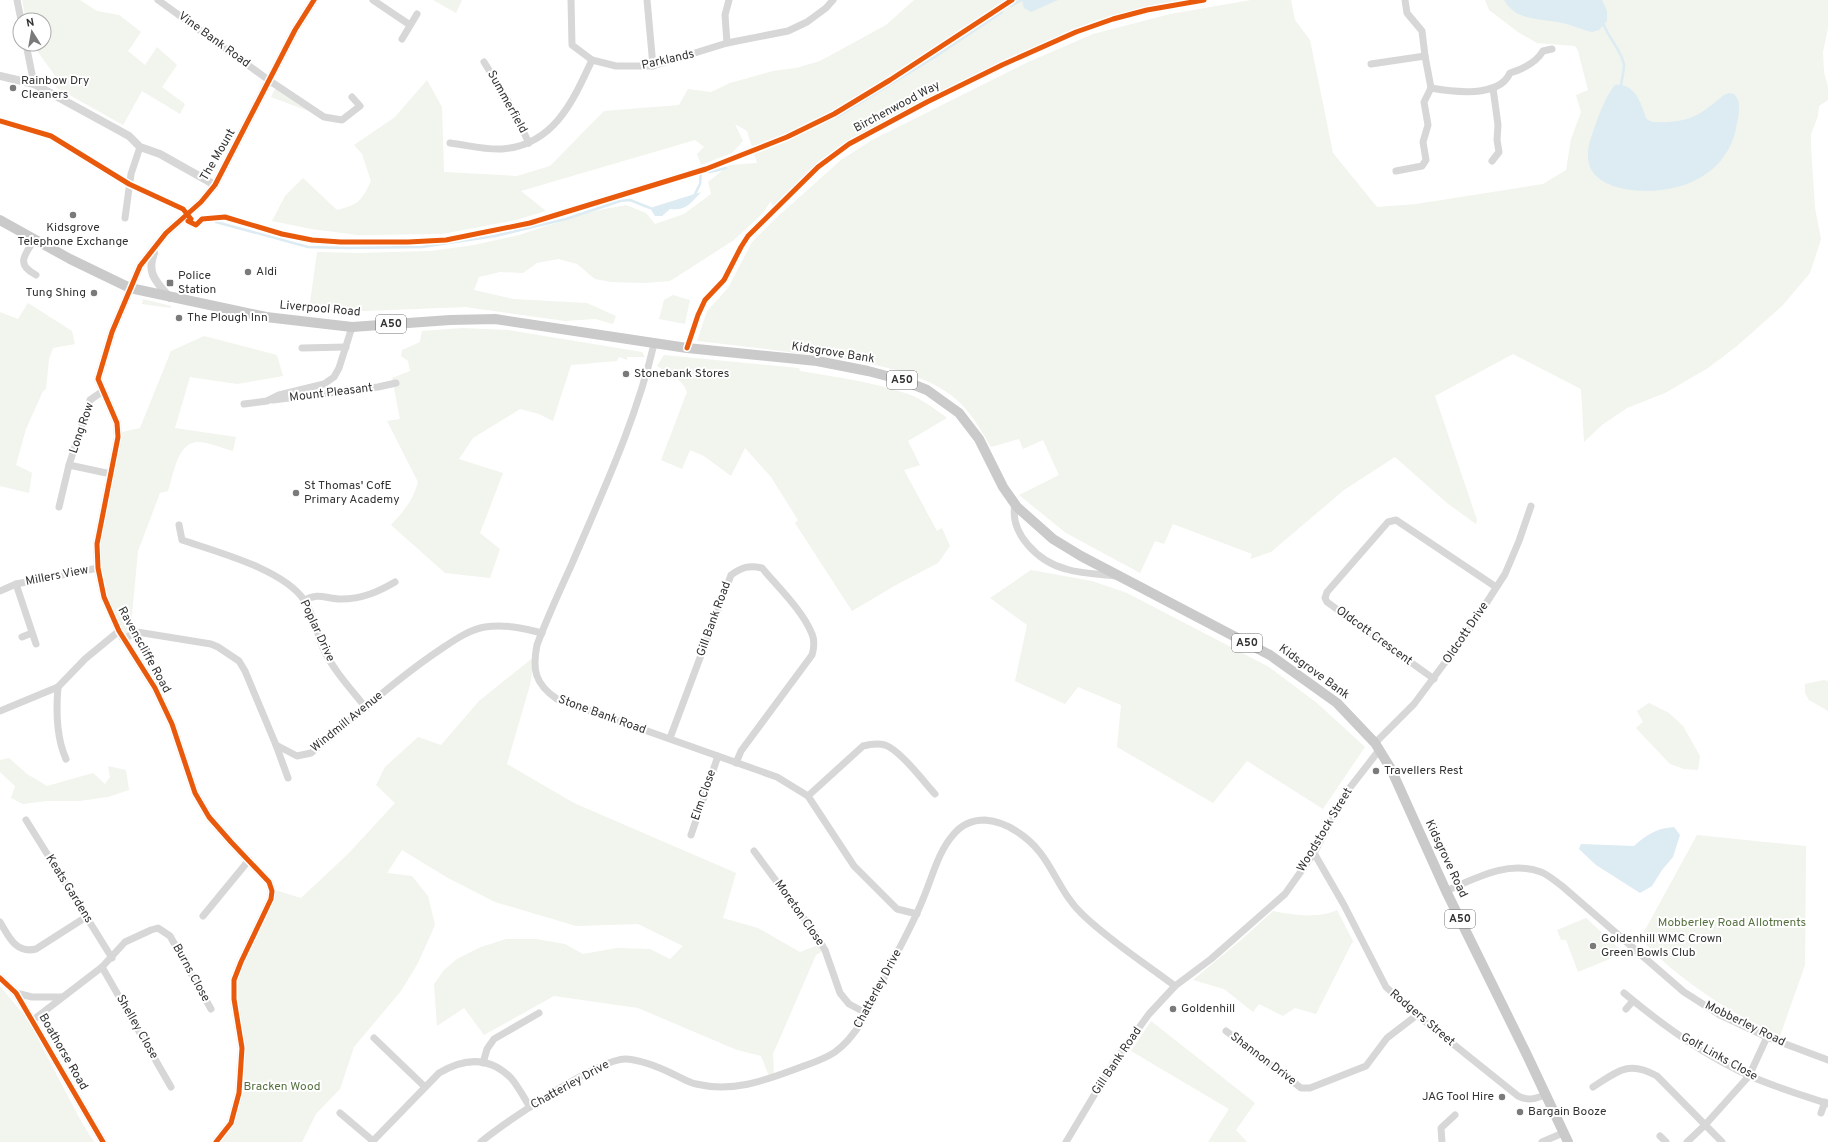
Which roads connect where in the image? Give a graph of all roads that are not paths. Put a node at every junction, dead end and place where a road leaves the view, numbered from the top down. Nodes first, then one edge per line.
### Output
1 (17, 0) edge
2 (158, 0) edge
3 (314, 0) edge
4 (373, 0) edge
5 (571, 0) edge
6 (647, 0) edge
7 (729, 0) edge
8 (833, 0) edge
9 (1204, 0) edge
10 (1405, 0) edge
11 (19, 12) edge
12 (417, 14) dead end
13 (410, 25) junction
14 (402, 39) dead end
15 (727, 44) junction
16 (1552, 50) dead end
17 (28, 52) edge
18 (1424, 56) junction
19 (592, 60) junction
20 (484, 62) dead end
21 (1371, 64) dead end
22 (653, 66) junction
23 (0, 76) edge
24 (270, 81) junction
25 (34, 84) junction
26 (1431, 88) junction
27 (1493, 88) junction
28 (352, 98) dead end
29 (529, 142) junction
30 (450, 143) dead end
31 (140, 147) junction
32 (1492, 161) dead end
33 (1396, 171) dead end
34 (215, 185) junction
35 (126, 218) dead end
36 (1, 222) edge
37 (34, 240) junction
38 (157, 244) junction
39 (36, 275) dead end
40 (130, 288) junction
41 (170, 298) junction
42 (352, 327) junction
43 (654, 344) junction
44 (346, 347) junction
45 (302, 348) dead end
46 (687, 348) junction
47 (728, 352) joint
48 (396, 383) dead end
49 (103, 391) junction
50 (267, 401) junction
51 (244, 404) dead end
52 (69, 465) junction
53 (110, 474) junction
54 (1015, 504) junction
55 (1531, 506) dead end
56 (59, 507) dead end
57 (179, 525) dead end
58 (98, 568) junction
59 (1122, 577) junction
60 (395, 582) dead end
61 (16, 584) junction
62 (1496, 587) junction
63 (0, 591) edge
64 (305, 600) junction
65 (32, 633) junction
66 (542, 633) junction
67 (121, 635) junction
68 (22, 637) dead end
69 (36, 644) dead end
70 (1434, 679) junction
71 (58, 687) junction
72 (366, 708) junction
73 (0, 711) edge
74 (670, 738) junction
75 (276, 744) junction
76 (1378, 746) junction
77 (718, 756) junction
78 (66, 759) dead end
79 (736, 763) junction
80 (288, 778) dead end
81 (935, 794) dead end
82 (808, 796) junction
83 (26, 820) dead end
84 (691, 834) dead end
85 (754, 851) dead end
86 (1314, 853) junction
87 (249, 860) junction
88 (1446, 891) junction
89 (917, 914) junction
90 (203, 916) dead end
91 (86, 917) junction
92 (0, 922) edge
93 (112, 958) junction
94 (102, 967) junction
95 (0, 978) edge
96 (1174, 986) junction
97 (16, 993) junction
98 (1624, 993) dead end
99 (62, 997) junction
100 (1633, 1000) junction
101 (211, 1009) dead end
102 (1626, 1009) dead end
103 (539, 1013) dead end
104 (866, 1013) junction
105 (1417, 1015) junction
106 (33, 1020) junction
107 (1226, 1031) dead end
108 (1767, 1037) junction
109 (374, 1038) dead end
110 (1828, 1060) edge
111 (484, 1063) junction
112 (1750, 1076) junction
113 (426, 1087) junction
114 (1593, 1087) dead end
115 (172, 1088) dead end
116 (1545, 1095) junction
117 (1826, 1103) edge
118 (530, 1107) junction
119 (340, 1113) dead end
120 (1821, 1113) dead end
121 (1455, 1115) dead end
122 (1706, 1125) junction
123 (1563, 1133) junction
124 (1660, 1136) dead end
125 (103, 1142) edge
126 (216, 1142) edge
127 (373, 1142) edge
128 (481, 1142) edge
129 (1066, 1142) edge
130 (1442, 1142) edge
131 (1542, 1142) edge
132 (1568, 1142) edge
133 (1666, 1142) edge
134 (1687, 1142) edge
135 (1722, 1142) edge

1 - 11 street
2 - 24 street, Vine Bank Road
3 - 24 street, The Mount
4 - 13 street
5 - 19 street, Parklands
6 - 22 street
7 - 15 street
8 - 15 street, Parklands
9 - 46 street, Birchenwood Way
10 - 18 street
12 - 13 street
13 - 14 street
15 - 22 street, Parklands
16 - 27 street
17 - 25 street
18 - 21 street
18 - 26 street
19 - 22 street, Parklands
19 - 29 street
20 - 29 street, Summerfield
23 - 25 street, The Mount
24 - 28 street, Vine Bank Road
24 - 34 street, The Mount
25 - 31 street, The Mount
26 - 27 street
26 - 33 street
27 - 32 street
29 - 30 street
31 - 34 street, The Mount
31 - 35 street
34 - 38 street, The Mount
36 - 37 main road, Liverpool Road / A50
37 - 39 street
37 - 40 main road, Liverpool Road / A50
38 - 40 street, The Mount
38 - 41 street
40 - 41 main road, Liverpool Road / A50
40 - 49 street, Long Row
41 - 42 main road, Liverpool Road / A50
42 - 43 main road, Liverpool Road / A50
42 - 44 street, Mount Pleasant
43 - 46 main road, Liverpool Road / A50
43 - 66 street, Stone Bank Road
44 - 45 street
44 - 50 street, Mount Pleasant
46 - 47 main road, Liverpool Road / A50
47 - 54 main road, Kidsgrove Bank / A50
48 - 50 street, Mount Pleasant
49 - 52 street, Long Row
49 - 53 street, Ravenscliffe Road
50 - 51 street, Mount Pleasant
52 - 53 street
52 - 56 street, Long Row
53 - 58 street, Ravenscliffe Road
54 - 59 main road, Kidsgrove Bank / A50
54 - 59 street, Kidsgrove Bank
55 - 62 street, Oldcott Drive
57 - 64 street, Poplar Drive
58 - 61 street, Millers View
58 - 67 street, Ravenscliffe Road
59 - 76 main road, Kidsgrove Bank / A50
60 - 64 street
61 - 63 street, Millers View
61 - 65 street, Millers View
62 - 70 street, Oldcott Drive
62 - 70 street, Oldcott Crescent
64 - 72 street, Poplar Drive
65 - 68 street
65 - 69 street, Millers View
66 - 72 street, Windmill Avenue
66 - 74 street, Stone Bank Road
67 - 71 street
67 - 75 street
67 - 87 street, Ravenscliffe Road
70 - 76 street, Oldcott Drive
71 - 73 street
71 - 78 street
72 - 75 street, Windmill Avenue
74 - 77 street, Stone Bank Road
74 - 79 street, Gill Bank Road
75 - 80 street
76 - 86 street, Woodstock Street
76 - 88 main road, Kidsgrove Road / A50
77 - 79 street, Stone Bank Road
77 - 84 street, Elm Close
79 - 82 street, Stone Bank Road
81 - 82 street
82 - 89 street, Stone Bank Road
83 - 91 street, Keats Gardens
85 - 104 street, Moreton Close
86 - 96 street, Woodstock Street
86 - 105 street, Rodgers Street
87 - 90 street
87 - 126 street, Ravenscliffe Road
88 - 108 street, Mobberley Road
88 - 116 main road, Kidsgrove Road / A50
89 - 96 street, Chatterley Drive
89 - 104 street, Chatterley Drive
91 - 92 street
91 - 93 street, Keats Gardens
93 - 94 street, Burns Close
93 - 101 street, Burns Close
94 - 99 street, Burns Close
94 - 115 street, Shelley Close
95 - 97 street, Boathorse Road
96 - 129 street, Gill Bank Road
97 - 99 street
97 - 106 street, Boathorse Road
98 - 100 street, Golf Links Close
99 - 106 street, Burns Close
100 - 102 street
100 - 112 street, Golf Links Close
103 - 111 street
104 - 118 street, Chatterley Drive
105 - 107 street, Shannon Drive
105 - 116 street, Rodgers Street
106 - 125 street, Boathorse Road
108 - 110 street, Mobberley Road
108 - 112 street
109 - 113 street
111 - 113 street
111 - 118 street
112 - 117 street, Golf Links Close
112 - 122 street
113 - 127 street
114 - 122 street
116 - 123 main road, A50
117 - 120 street, Golf Links Close
118 - 128 street, Chatterley Drive
119 - 127 street
121 - 130 street
122 - 134 street
122 - 135 street
123 - 131 street
123 - 132 main road, A50
124 - 133 street

